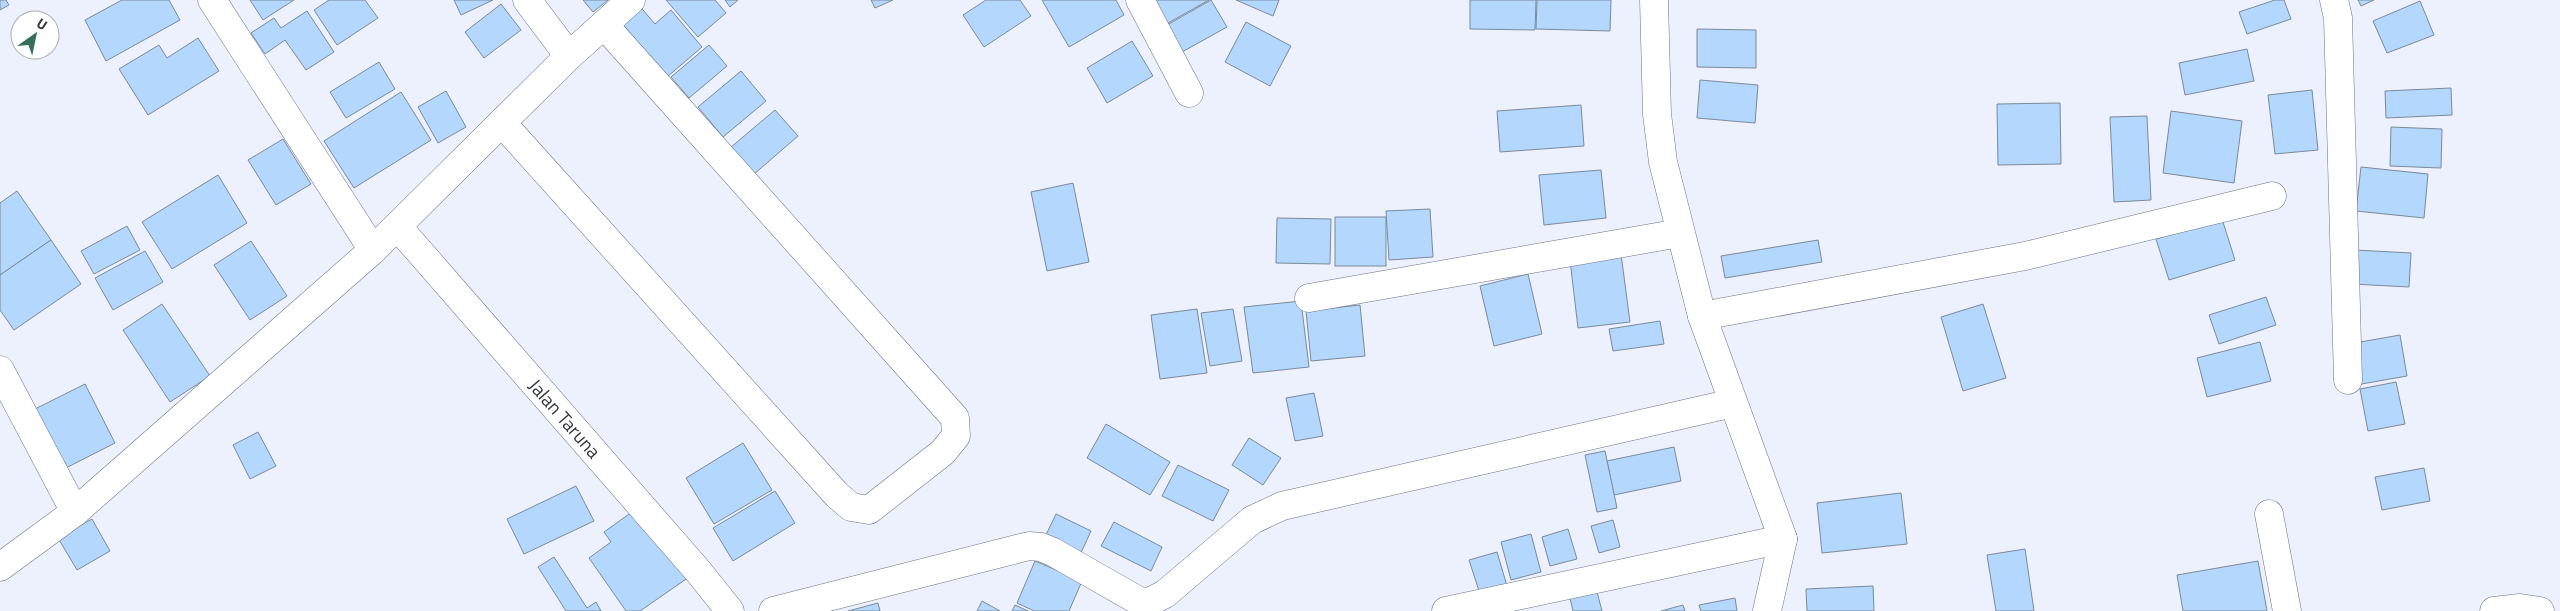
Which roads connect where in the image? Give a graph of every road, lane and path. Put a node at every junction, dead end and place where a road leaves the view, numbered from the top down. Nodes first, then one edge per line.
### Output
1 (212, 0) edge
2 (527, 0) edge
3 (631, 0) edge
4 (1140, 0) edge
5 (1654, 0) edge
6 (2334, 0) edge
7 (604, 25) junction
8 (569, 56) junction
9 (1189, 93) dead end
10 (502, 123) junction
11 (2272, 196) dead end
12 (398, 227) junction
13 (1680, 233) junction
14 (373, 250) junction
15 (1309, 298) dead end
16 (1702, 316) junction
17 (0, 370) edge
18 (2348, 380) dead end
19 (1733, 403) junction
20 (75, 512) junction
21 (2269, 514) dead end
22 (1782, 539) junction
23 (0, 567) edge
24 (730, 611) edge
25 (773, 611) edge
26 (1446, 611) edge
27 (1767, 611) edge
28 (2287, 611) edge
29 (2494, 611) edge
30 (2540, 611) edge

1 - 14 street
2 - 8 street
3 - 7 street
4 - 9 street
5 - 13 street
6 - 18 street
7 - 8 street
7 - 10 street
8 - 10 street
10 - 12 street
11 - 16 street
12 - 14 street
12 - 24 street, Jalan Taruna
13 - 15 street
13 - 16 street
14 - 20 street
16 - 19 street
17 - 20 street
19 - 22 street
19 - 25 street
20 - 23 street
21 - 28 street
22 - 26 street
22 - 27 street
29 - 30 street

